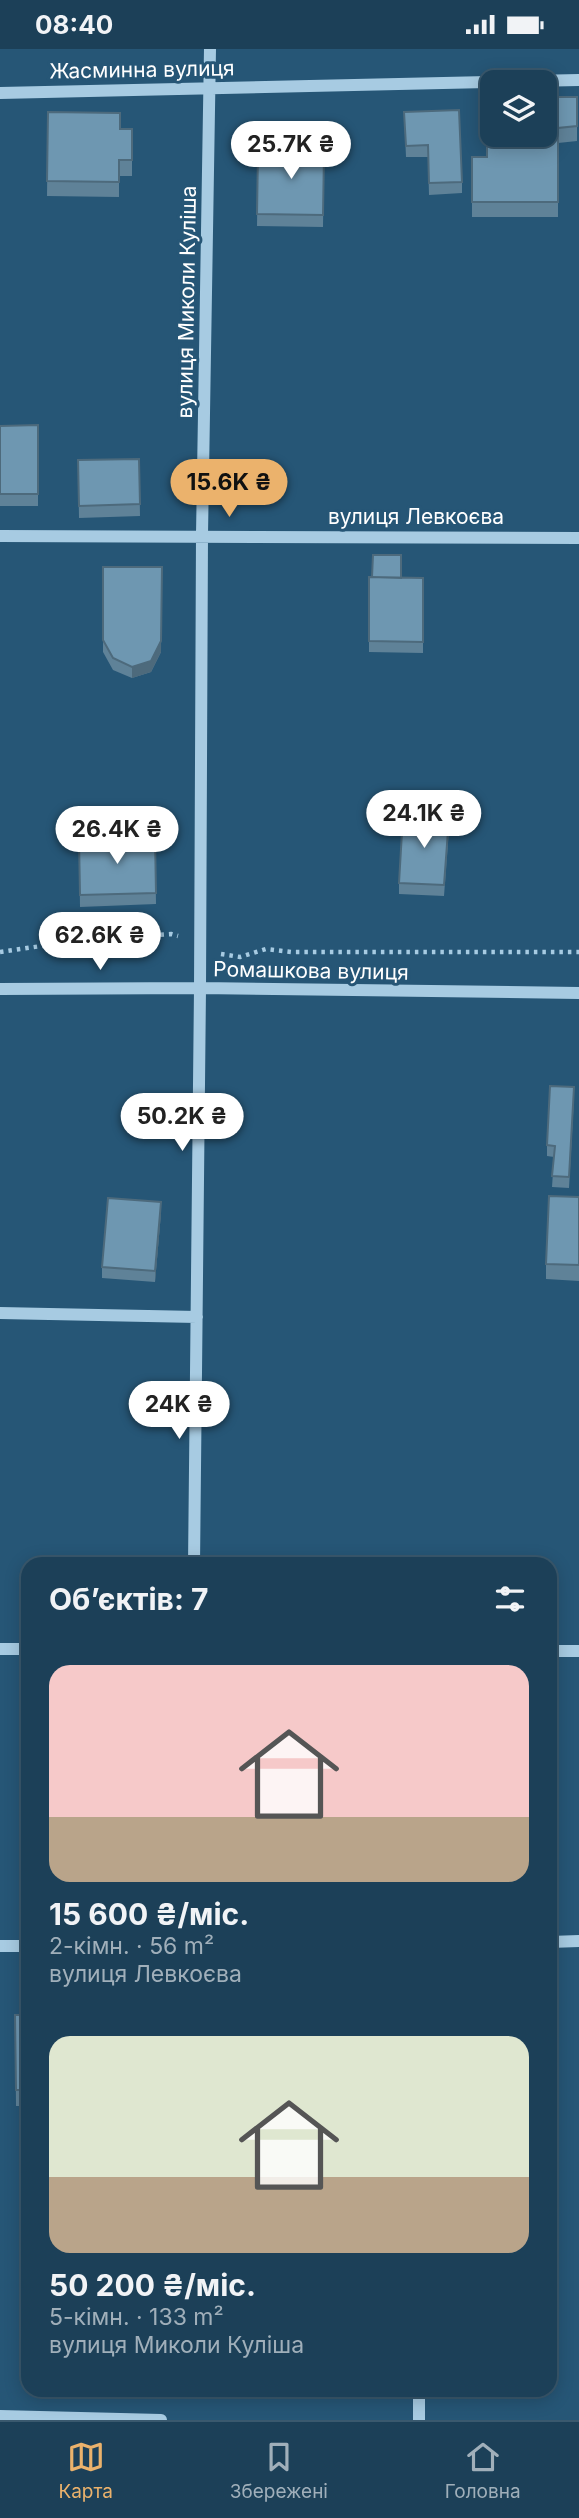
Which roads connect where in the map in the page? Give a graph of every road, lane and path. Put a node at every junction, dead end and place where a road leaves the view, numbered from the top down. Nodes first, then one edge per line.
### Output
1 (210, 49) edge
2 (579, 80) edge
3 (211, 87) junction
4 (0, 93) edge
5 (202, 535) junction
6 (0, 536) edge
7 (579, 538) edge
8 (201, 943) junction
9 (0, 952) edge
10 (579, 952) edge
11 (200, 988) junction
12 (0, 989) edge
13 (579, 993) edge
14 (0, 1313) edge
15 (197, 1317) junction
16 (194, 1557) edge
17 (0, 1649) edge
18 (21, 1649) edge
19 (557, 1651) edge
20 (579, 1651) edge
21 (579, 1941) edge
22 (557, 1942) edge
23 (0, 1946) edge
24 (21, 1946) edge
25 (419, 2397) edge
26 (0, 2416) edge
27 (161, 2420) edge
28 (419, 2420) edge

1 - 3 street, вулиця Миколи Куліша
2 - 3 street, Жасминна вулиця
3 - 4 street, Жасминна вулиця
3 - 5 street, вулиця Миколи Куліша
5 - 6 street, вулиця Левкоєва
5 - 7 street, вулиця Левкоєва
5 - 8 street, вулиця Миколи Куліша
8 - 9 path
8 - 10 path
8 - 11 street, вулиця Миколи Куліша
11 - 12 street, Ромашкова вулиця
11 - 13 street, Ромашкова вулиця
11 - 15 street, вулиця Миколи Куліша
14 - 15 street
15 - 16 street, вулиця Миколи Куліша
17 - 18 street
19 - 20 street
21 - 22 street
23 - 24 street
25 - 28 street
26 - 27 street

